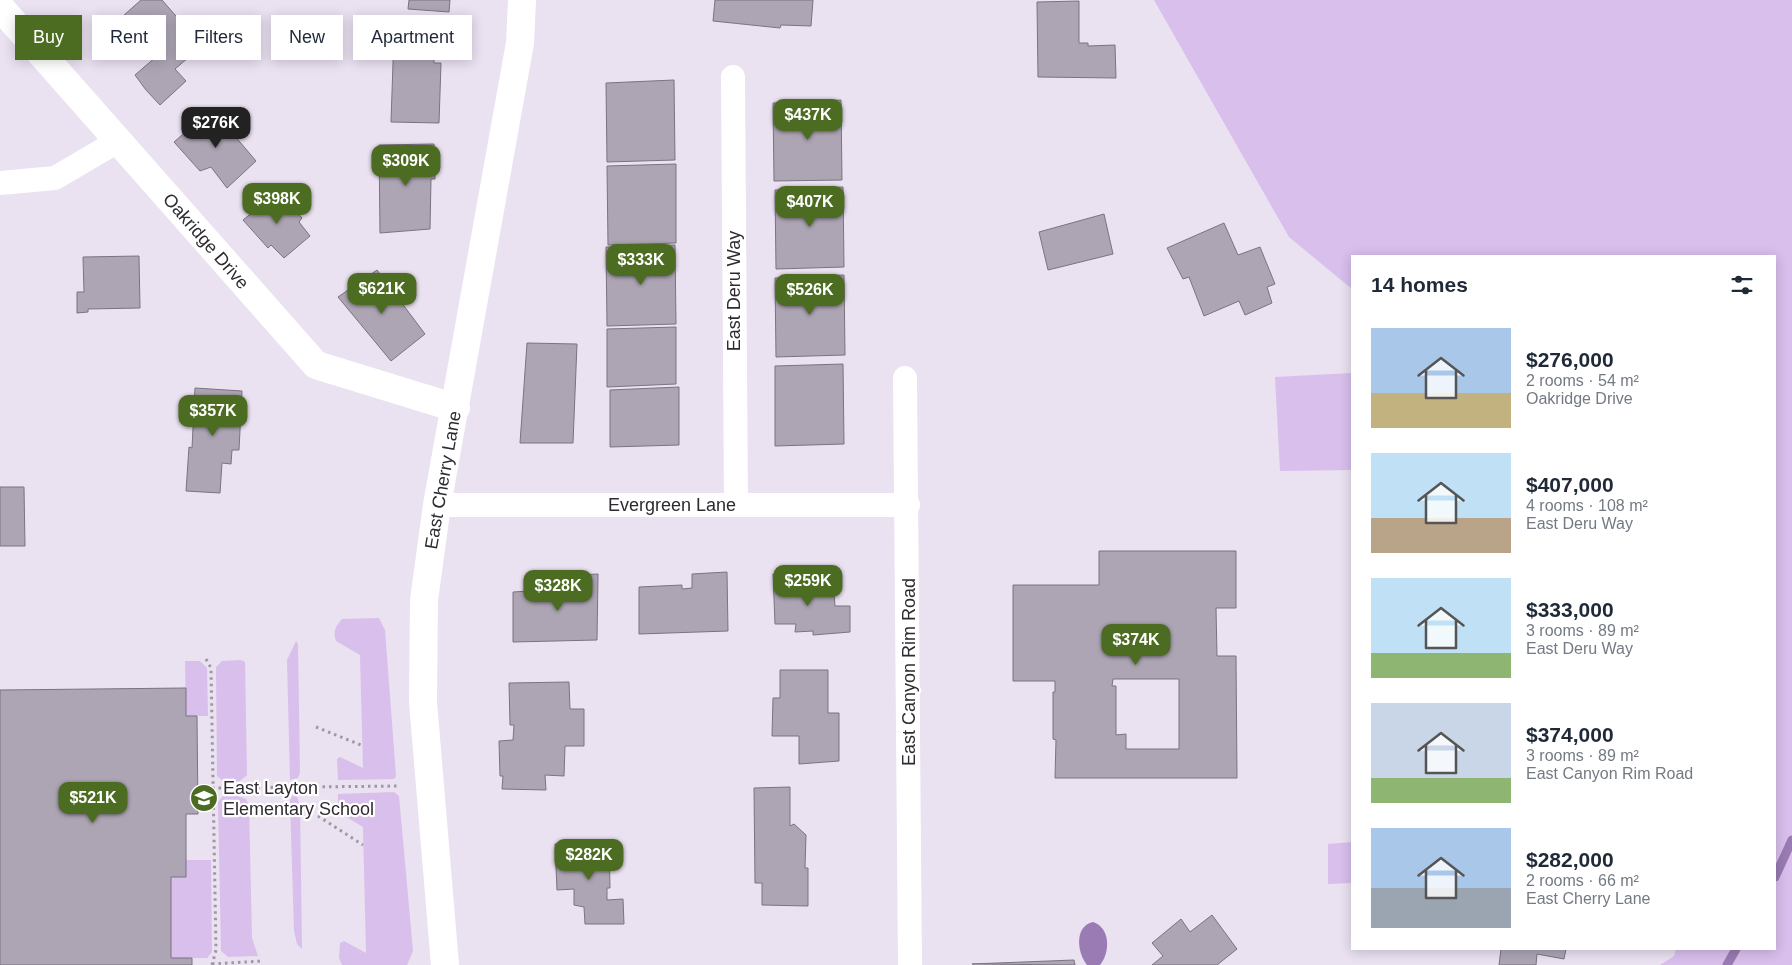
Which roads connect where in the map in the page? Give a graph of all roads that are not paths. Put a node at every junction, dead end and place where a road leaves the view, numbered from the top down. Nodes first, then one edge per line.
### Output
1 (522, 0) edge
2 (0, 7) edge
3 (733, 77) dead end
4 (118, 141) junction
5 (0, 183) edge
6 (905, 378) dead end
7 (456, 408) junction
8 (437, 505) junction
9 (736, 505) junction
10 (908, 505) junction
11 (445, 965) edge
12 (910, 965) edge

1 - 7 street, East Cherry Lane
2 - 4 street, Oakridge Drive
3 - 9 street, East Deru Way
4 - 5 street
4 - 7 street, Oakridge Drive
6 - 10 street, East Canyon Rim Road
7 - 8 street, East Cherry Lane
8 - 9 street, Evergreen Lane
8 - 11 street, East Cherry Lane
9 - 10 street, Evergreen Lane
10 - 12 street, East Canyon Rim Road

